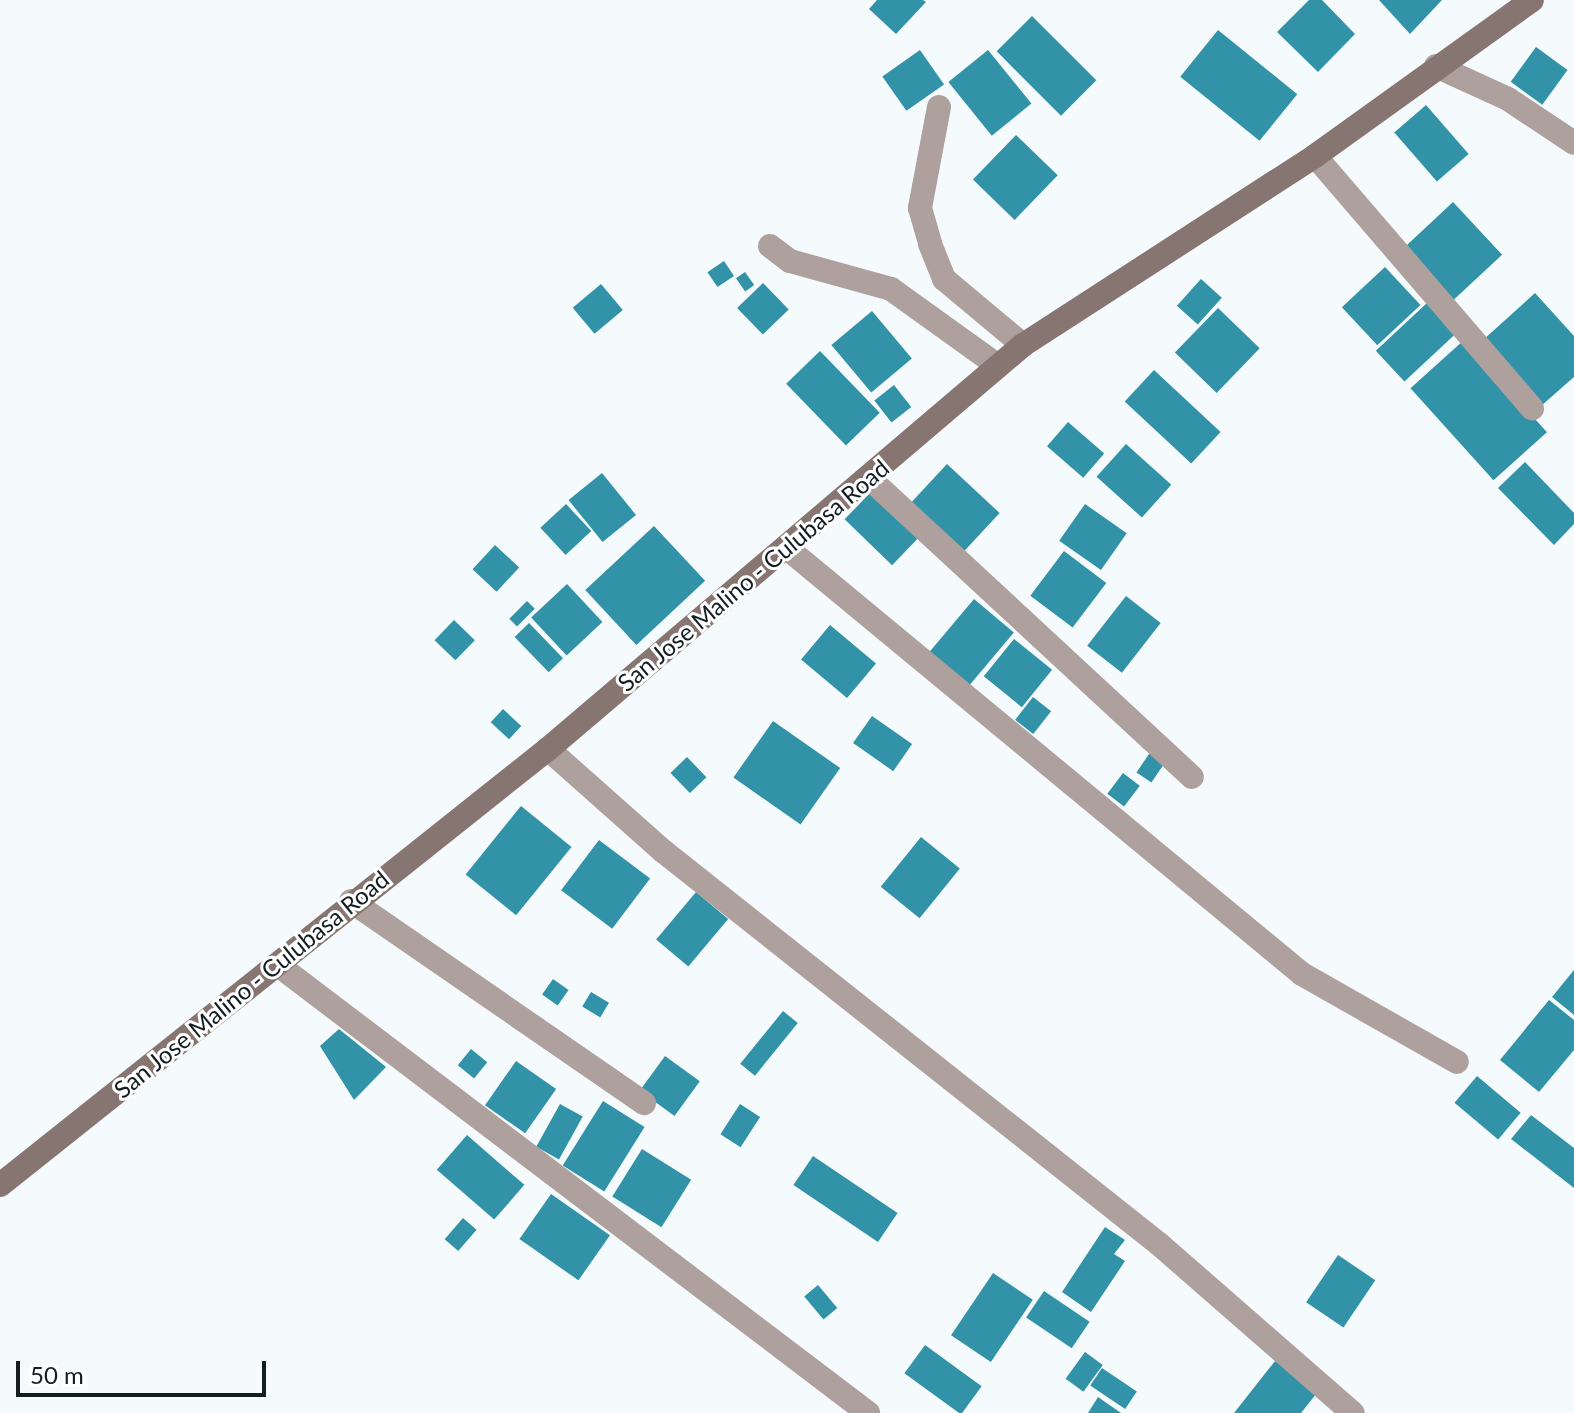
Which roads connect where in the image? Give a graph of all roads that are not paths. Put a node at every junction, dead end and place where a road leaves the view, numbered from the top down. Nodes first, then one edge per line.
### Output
1 (1532, 0) edge
2 (1436, 66) junction
3 (939, 107) dead end
4 (1574, 143) edge
5 (1315, 156) junction
6 (770, 246) dead end
7 (1023, 345) junction
8 (998, 366) junction
9 (1532, 408) dead end
10 (869, 478) junction
11 (788, 549) junction
12 (548, 749) junction
13 (1192, 777) dead end
14 (351, 901) junction
15 (278, 965) junction
16 (1457, 1062) dead end
17 (644, 1103) dead end
18 (0, 1185) edge
19 (868, 1413) edge
20 (1353, 1413) edge

1 - 2 street, San Jose Malino - Culubasa Road
2 - 4 street
2 - 5 street, San Jose Malino - Culubasa Road
3 - 7 street
5 - 7 street, San Jose Malino - Culubasa Road
5 - 9 street
6 - 8 street
7 - 8 street, San Jose Malino - Culubasa Road
8 - 10 street, San Jose Malino - Culubasa Road
10 - 11 street, San Jose Malino - Culubasa Road
10 - 13 street
11 - 12 street, San Jose Malino - Culubasa Road
11 - 16 street
12 - 14 street, San Jose Malino - Culubasa Road
12 - 20 street
14 - 15 street, San Jose Malino - Culubasa Road
14 - 17 street
15 - 18 street, San Jose Malino - Culubasa Road
15 - 19 street

